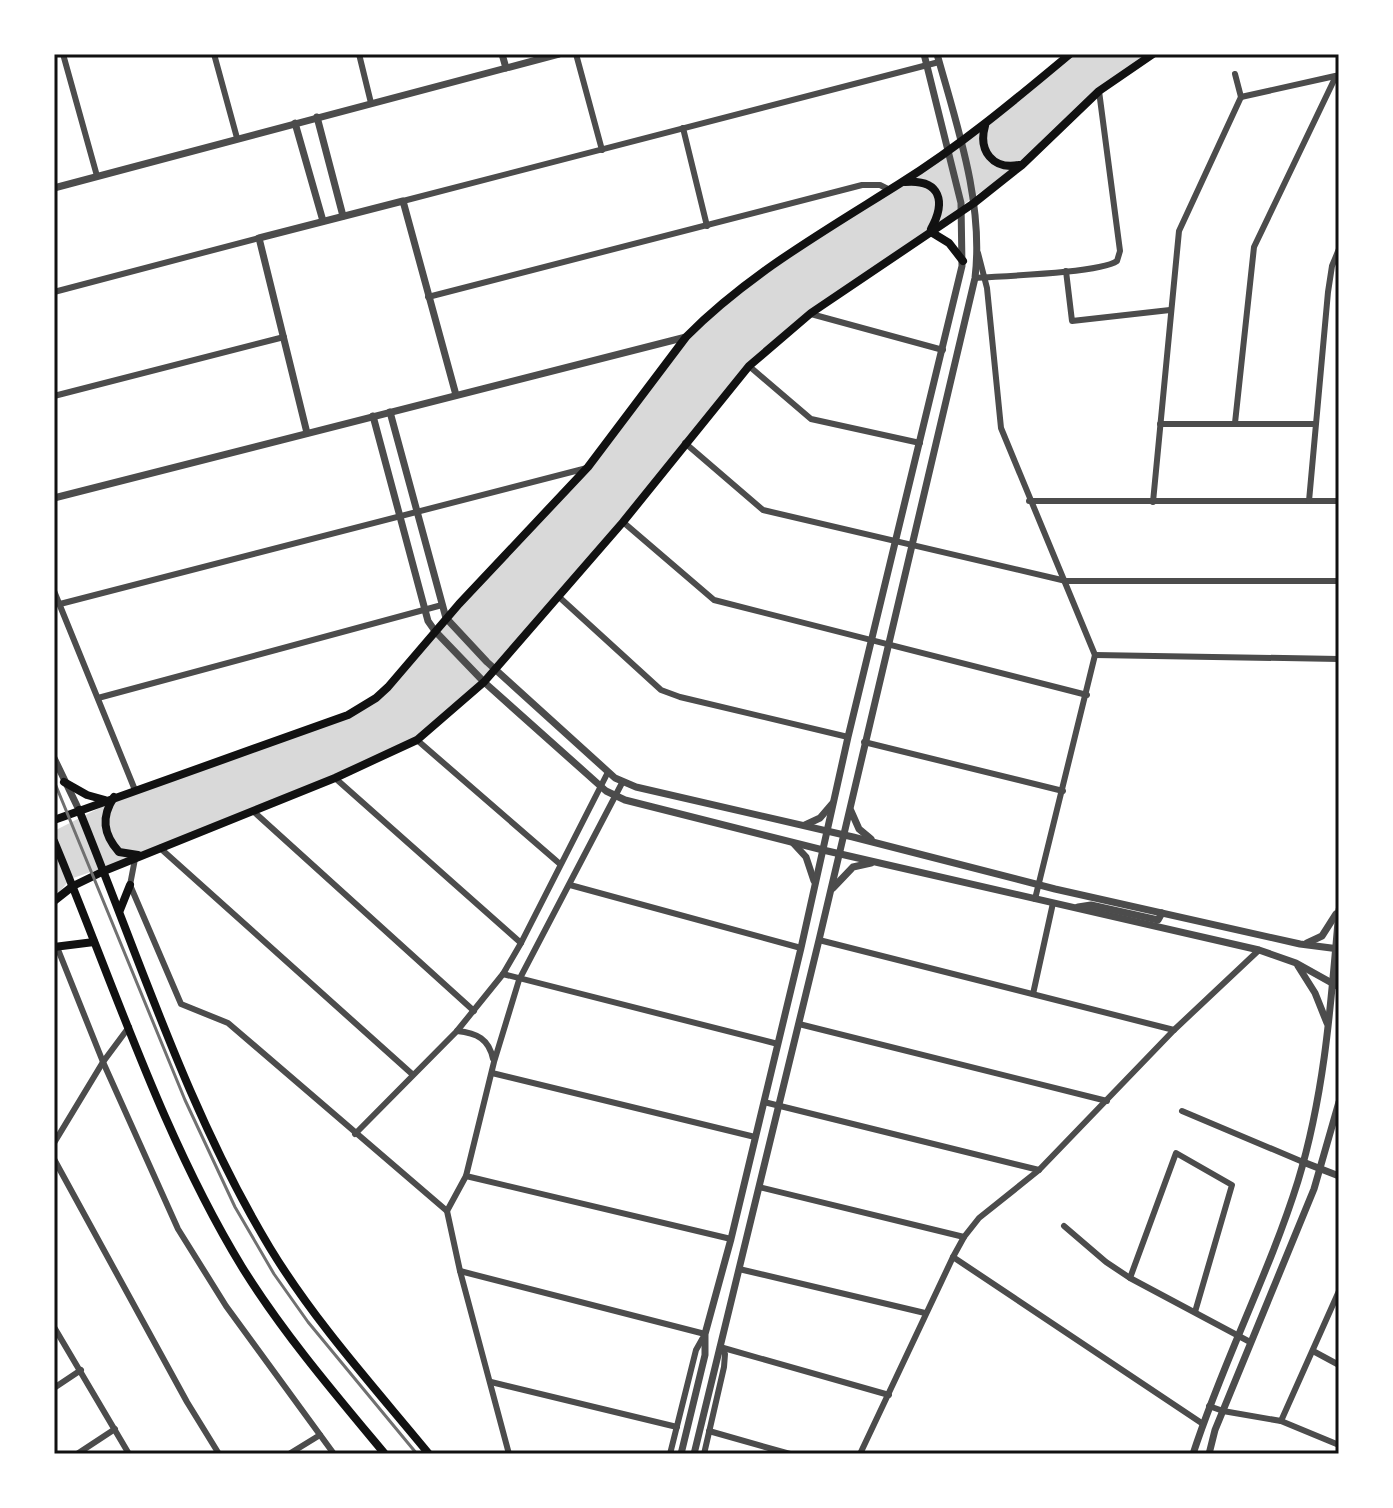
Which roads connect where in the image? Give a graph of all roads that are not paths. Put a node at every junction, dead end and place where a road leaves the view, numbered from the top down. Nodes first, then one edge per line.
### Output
1 (63, 54) edge
2 (214, 54) edge
3 (359, 54) edge
4 (502, 54) edge
5 (559, 54) edge
6 (576, 54) edge
7 (924, 54) edge
8 (1070, 54) edge
9 (1153, 54) edge
10 (938, 58) edge
11 (927, 66) junction
12 (506, 68) junction
13 (1235, 74) dead end
14 (1337, 76) edge
15 (1099, 91) junction
16 (1241, 97) junction
17 (371, 103) junction
18 (317, 117) junction
19 (295, 123) junction
20 (683, 128) junction
21 (984, 129) junction
22 (237, 138) junction
23 (960, 142) junction
24 (602, 150) junction
25 (949, 150) junction
26 (1018, 166) junction
27 (97, 176) junction
28 (906, 182) junction
29 (54, 188) edge
30 (890, 190) junction
31 (973, 200) junction
32 (403, 201) junction
33 (961, 207) junction
34 (343, 216) junction
35 (323, 221) junction
36 (707, 226) junction
37 (930, 233) junction
38 (259, 238) junction
39 (1339, 249) edge
40 (963, 261) junction
41 (1336, 266) edge
42 (1066, 271) junction
43 (980, 278) junction
44 (54, 292) edge
45 (428, 297) junction
46 (1170, 310) junction
47 (811, 313) junction
48 (284, 337) junction
49 (686, 337) junction
50 (943, 350) junction
51 (749, 366) junction
52 (456, 395) junction
53 (54, 396) edge
54 (390, 412) junction
55 (373, 416) junction
56 (1235, 423) junction
57 (1160, 424) junction
58 (1314, 424) junction
59 (307, 433) junction
60 (685, 443) junction
61 (920, 443) junction
62 (588, 467) junction
63 (54, 498) edge
64 (1029, 501) junction
65 (1309, 501) junction
66 (1339, 501) edge
67 (1153, 502) junction
68 (415, 511) junction
69 (399, 515) junction
70 (623, 522) junction
71 (896, 544) junction
72 (911, 547) junction
73 (1066, 581) junction
74 (1339, 581) edge
75 (54, 591) edge
76 (558, 596) junction
77 (60, 604) junction
78 (442, 605) junction
79 (425, 610) junction
80 (449, 622) junction
81 (438, 634) junction
82 (874, 639) junction
83 (888, 643) junction
84 (1095, 655) junction
85 (1339, 659) edge
86 (495, 668) junction
87 (484, 682) junction
88 (1087, 695) junction
89 (98, 698) junction
90 (848, 737) junction
91 (417, 740) junction
92 (864, 742) junction
93 (54, 758) edge
94 (607, 774) junction
95 (335, 778) junction
96 (64, 782) junction
97 (622, 783) junction
98 (600, 788) junction
99 (135, 790) junction
100 (1063, 791) junction
101 (616, 797) junction
102 (109, 801) junction
103 (834, 802) junction
104 (850, 807) junction
105 (253, 811) junction
106 (80, 814) junction
107 (54, 820) edge
108 (801, 826) junction
109 (827, 831) junction
110 (844, 835) junction
111 (54, 841) edge
112 (792, 843) junction
113 (876, 843) junction
114 (160, 848) junction
115 (823, 850) junction
116 (839, 853) junction
117 (135, 856) junction
118 (880, 863) junction
119 (560, 864) junction
120 (103, 869) junction
121 (72, 883) junction
122 (130, 885) junction
123 (570, 885) junction
124 (1039, 885) junction
125 (814, 890) junction
126 (830, 893) junction
127 (1035, 899) junction
128 (54, 901) edge
129 (1053, 903) junction
130 (1076, 908) junction
131 (1339, 909) edge
132 (120, 911) junction
133 (1162, 913) junction
134 (819, 940) junction
135 (94, 942) junction
136 (521, 943) junction
137 (1300, 944) junction
138 (56, 947) edge
139 (801, 948) junction
140 (1337, 949) edge
141 (1259, 950) junction
142 (1296, 963) junction
143 (503, 974) junction
144 (519, 980) junction
145 (1336, 985) edge
146 (1033, 994) junction
147 (474, 1011) junction
148 (799, 1024) junction
149 (129, 1027) junction
150 (1329, 1029) junction
151 (1174, 1030) junction
152 (457, 1031) junction
153 (778, 1044) junction
154 (103, 1062) junction
155 (494, 1062) junction
156 (492, 1073) junction
157 (412, 1074) junction
158 (1107, 1101) junction
159 (764, 1102) junction
160 (1339, 1102) edge
161 (778, 1105) junction
162 (1182, 1111) dead end
163 (355, 1134) junction
164 (755, 1137) junction
165 (54, 1143) edge
166 (54, 1159) edge
167 (1303, 1162) junction
168 (1321, 1169) junction
169 (1039, 1170) junction
170 (466, 1176) junction
171 (1339, 1176) edge
172 (759, 1187) junction
173 (447, 1211) junction
174 (1064, 1226) dead end
175 (964, 1237) junction
176 (731, 1239) junction
177 (953, 1257) junction
178 (739, 1269) junction
179 (460, 1271) junction
180 (1130, 1278) junction
181 (1339, 1291) edge
182 (1195, 1312) junction
183 (925, 1313) junction
184 (54, 1327) edge
185 (705, 1334) junction
186 (1238, 1336) junction
187 (1250, 1342) junction
188 (720, 1347) junction
189 (1313, 1351) junction
190 (1339, 1365) edge
191 (81, 1370) junction
192 (491, 1382) junction
193 (54, 1388) edge
194 (889, 1395) junction
195 (1209, 1406) junction
196 (1223, 1411) junction
197 (1281, 1421) junction
198 (1203, 1424) junction
199 (677, 1427) junction
200 (115, 1429) junction
201 (709, 1431) junction
202 (320, 1435) junction
203 (305, 1445) junction
204 (1339, 1445) edge
205 (77, 1454) edge
206 (129, 1454) edge
207 (219, 1454) edge
208 (289, 1454) edge
209 (310, 1454) edge
210 (334, 1454) edge
211 (385, 1454) edge
212 (429, 1454) edge
213 (509, 1454) edge
214 (670, 1454) edge
215 (681, 1454) edge
216 (694, 1454) edge
217 (704, 1454) edge
218 (790, 1454) edge
219 (860, 1454) edge
220 (1193, 1454) edge
221 (1209, 1454) edge

1 - 27 street
2 - 22 street
3 - 17 street
4 - 12 street
5 - 12 street
6 - 24 street
7 - 11 street
8 - 21 main road
9 - 15 main road
10 - 11 street
10 - 23 street
11 - 20 street
11 - 25 street
12 - 17 street
13 - 16 street
14 - 16 street
14 - 56 street
15 - 26 main road
15 - 42 street
16 - 46 street
17 - 18 street
18 - 19 street
18 - 34 street
19 - 22 street
19 - 35 street
20 - 24 street
20 - 36 street
21 - 23 main road
21 - 26 main road
22 - 27 street
23 - 25 main road
23 - 31 street
24 - 32 street
25 - 28 main road
25 - 33 street
26 - 31 main road
27 - 29 street
28 - 30 main road
28 - 37 main road
30 - 36 street
30 - 49 main road
31 - 33 main road
31 - 43 street
32 - 34 street
32 - 45 street
33 - 37 main road
33 - 40 street
34 - 35 street
35 - 38 street
36 - 45 street
37 - 40 main road
37 - 47 main road
38 - 44 street
38 - 48 street
39 - 41 street
40 - 50 street
41 - 58 street
42 - 43 street
42 - 46 street
43 - 64 street
43 - 72 street
45 - 52 street
46 - 57 street
47 - 50 street
47 - 51 main road
48 - 53 street
48 - 59 street
49 - 52 street
49 - 62 main road
50 - 61 street
51 - 60 main road
51 - 61 street
52 - 54 street
54 - 55 street
54 - 68 street
55 - 59 street
55 - 69 street
56 - 57 street
56 - 58 street
57 - 67 street
58 - 65 street
59 - 63 street
60 - 70 main road
60 - 71 street
61 - 71 street
62 - 68 street
62 - 80 main road
64 - 67 street
64 - 73 street
65 - 66 street
65 - 67 street
68 - 69 street
68 - 78 street
69 - 77 street
69 - 79 street
70 - 76 main road
70 - 82 street
71 - 72 street
71 - 82 street
72 - 73 street
72 - 83 street
73 - 74 street
73 - 84 street
75 - 77 street
76 - 86 main road
76 - 90 street
77 - 89 street
78 - 79 street
78 - 80 street
79 - 81 street
79 - 89 street
80 - 81 main road
80 - 86 street
81 - 87 street
81 - 99 main road
82 - 83 street
82 - 90 street
83 - 88 street
83 - 92 street
84 - 85 street
84 - 88 street
86 - 87 main road
86 - 94 street
87 - 91 main road
87 - 98 street
88 - 100 street
89 - 99 street
90 - 103 street
91 - 95 main road
91 - 119 street
92 - 100 street
92 - 104 street
93 - 96 street
94 - 97 street
94 - 98 street
95 - 105 main road
95 - 136 street
96 - 102 main road
96 - 106 street
97 - 101 street
97 - 108 street
98 - 101 street
98 - 119 street
99 - 102 main road
100 - 124 street
101 - 112 street
101 - 123 street
102 - 106 main road
102 - 117 main road
103 - 108 street
103 - 109 street
104 - 110 street
104 - 113 street
105 - 114 main road
105 - 147 street
106 - 107 main road
106 - 120 main road
108 - 109 street
109 - 110 street
109 - 115 street
110 - 113 street
110 - 116 street
111 - 121 main road
112 - 115 street
112 - 125 street
113 - 124 street
114 - 117 main road
114 - 157 street
115 - 116 street
115 - 125 street
116 - 118 street
116 - 126 street
117 - 120 main road
117 - 122 street
118 - 126 street
118 - 127 street
119 - 136 street
120 - 121 main road
120 - 132 main road
121 - 128 main road
121 - 135 main road
122 - 132 main road
122 - 163 street
123 - 139 street
123 - 144 street
124 - 127 street
124 - 133 street
125 - 139 street
126 - 134 street
127 - 129 street
129 - 130 street
129 - 146 street
130 - 133 street
130 - 141 street
131 - 137 street
131 - 140 street
132 - 212 main road
133 - 137 street
134 - 146 street
134 - 148 street
135 - 138 main road
135 - 149 main road
136 - 143 street
137 - 140 street
138 - 154 street
139 - 153 street
140 - 145 street
141 - 142 street
141 - 151 street
142 - 145 street
142 - 150 street
143 - 144 street
143 - 147 street
144 - 153 street
144 - 155 street
145 - 150 street
146 - 151 street
147 - 152 street
148 - 158 street
148 - 161 street
149 - 154 street
149 - 211 main road
150 - 167 street
151 - 158 street
152 - 155 street
152 - 157 street
153 - 159 street
154 - 165 street
154 - 202 street
155 - 156 street
156 - 164 street
156 - 170 street
157 - 163 street
158 - 169 street
159 - 161 street
159 - 164 street
160 - 168 street
161 - 169 street
161 - 172 street
162 - 167 street
163 - 173 street
164 - 176 street
166 - 207 street
167 - 168 street
167 - 186 street
168 - 171 street
168 - 187 street
169 - 175 street
170 - 173 street
170 - 176 street
172 - 175 street
172 - 178 street
173 - 179 street
174 - 180 street
175 - 177 street
176 - 185 street
177 - 183 street
177 - 198 street
178 - 183 street
178 - 188 street
179 - 185 street
179 - 192 street
180 - 182 street
180 - 182 street
181 - 189 street
182 - 186 street
183 - 194 street
184 - 191 street
185 - 199 street
185 - 215 street
186 - 187 street
186 - 195 street
187 - 196 street
188 - 194 street
188 - 201 street
188 - 216 street
189 - 190 street
189 - 197 street
191 - 193 street
191 - 200 street
192 - 199 street
192 - 213 street
194 - 219 street
195 - 196 street
195 - 198 street
196 - 197 street
196 - 221 street
197 - 204 street
198 - 220 street
199 - 214 street
200 - 205 street
200 - 206 street
201 - 217 street
201 - 218 street
202 - 203 street
202 - 210 street
203 - 208 street
203 - 209 street

